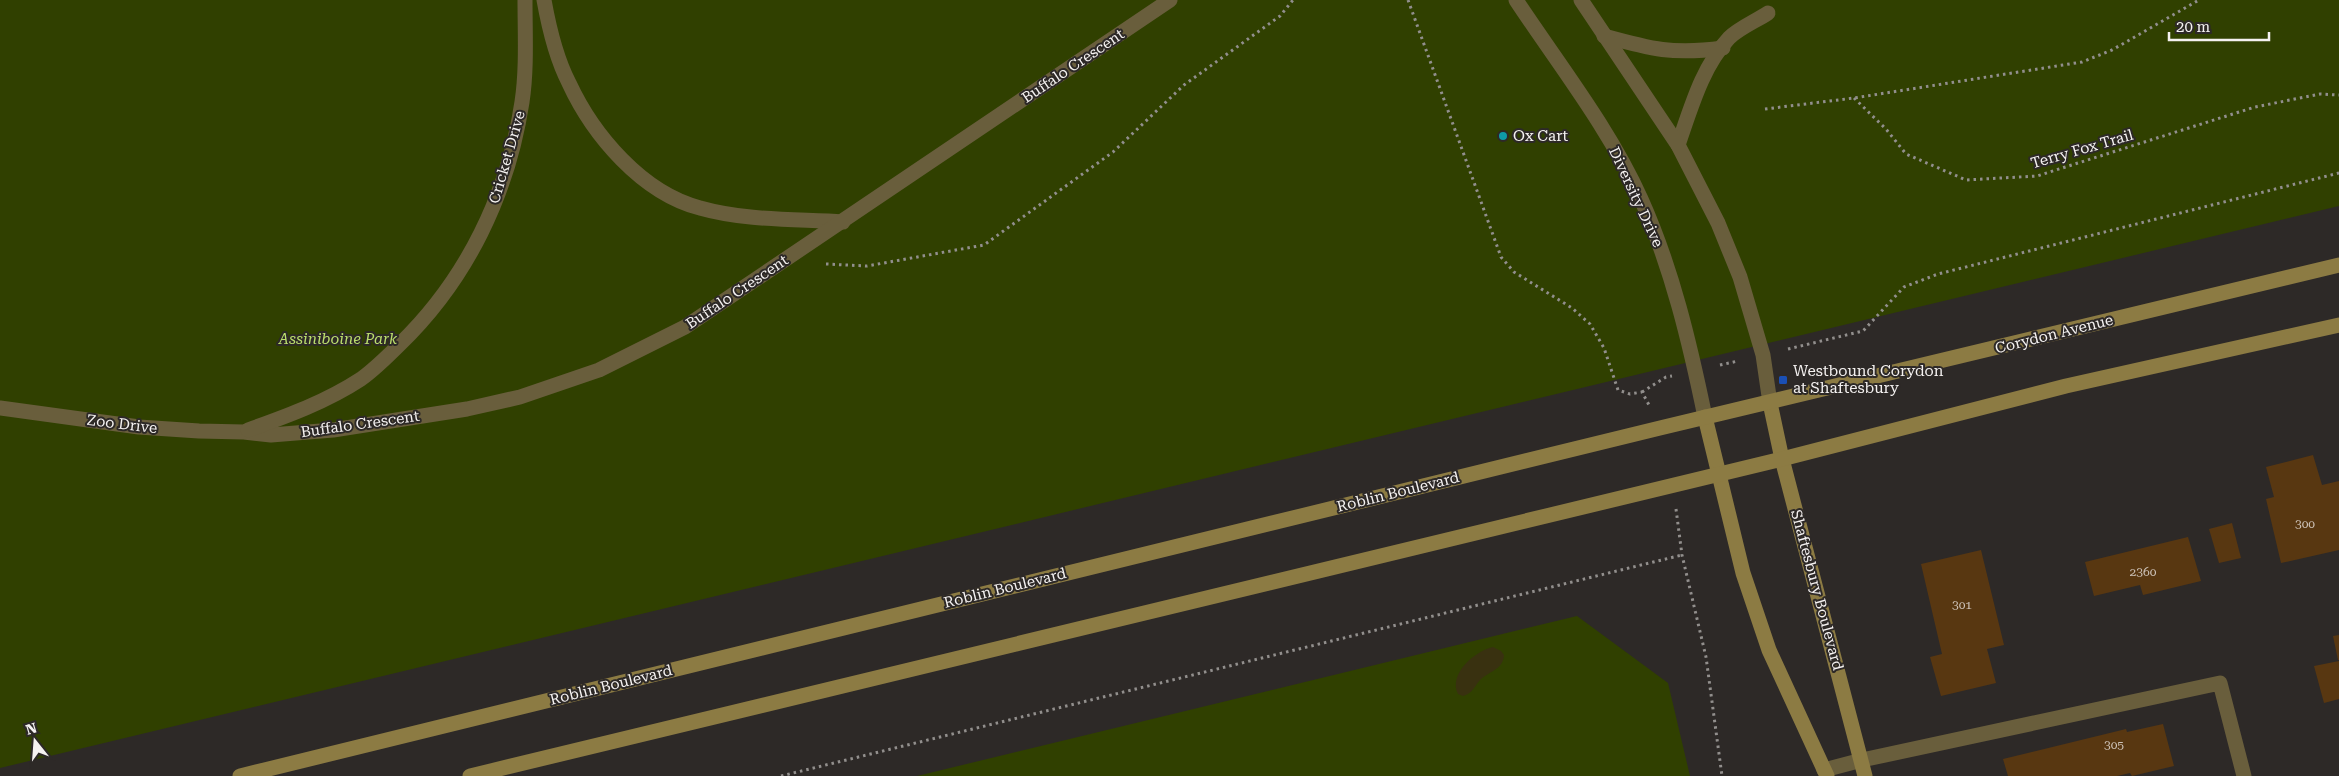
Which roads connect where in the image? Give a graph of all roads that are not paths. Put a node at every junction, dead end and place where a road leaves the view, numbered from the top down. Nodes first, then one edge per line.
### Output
1 (525, 0) edge
2 (544, 0) edge
3 (1170, 0) edge
4 (1516, 0) edge
5 (1581, 0) edge
6 (1768, 13) dead end
7 (1604, 36) junction
8 (1722, 48) junction
9 (1678, 145) junction
10 (843, 222) junction
11 (2339, 265) edge
12 (2339, 325) edge
13 (1770, 403) junction
14 (0, 408) edge
15 (1706, 417) junction
16 (244, 432) junction
17 (1782, 459) junction
18 (1719, 474) junction
19 (1862, 760) junction
20 (1826, 773) edge
21 (240, 776) edge
22 (470, 776) edge
23 (1864, 776) edge
24 (2244, 776) edge

1 - 16 street, Cricket Drive
2 - 10 street
3 - 10 street, Buffalo Crescent
4 - 15 street, Diversity Drive
5 - 7 street
6 - 8 street
7 - 8 street
7 - 9 street
8 - 9 street
9 - 13 street
10 - 16 street, Buffalo Crescent
11 - 13 main road, Corydon Avenue
12 - 17 main road
13 - 15 main road, Roblin Boulevard
13 - 17 main road, Shaftesbury Boulevard
14 - 16 street, Zoo Drive
15 - 18 main road
15 - 21 main road, Roblin Boulevard
17 - 18 main road
17 - 19 main road, Shaftesbury Boulevard
18 - 20 main road
18 - 22 main road
19 - 20 street
19 - 23 main road, Shaftesbury Boulevard
19 - 24 street

